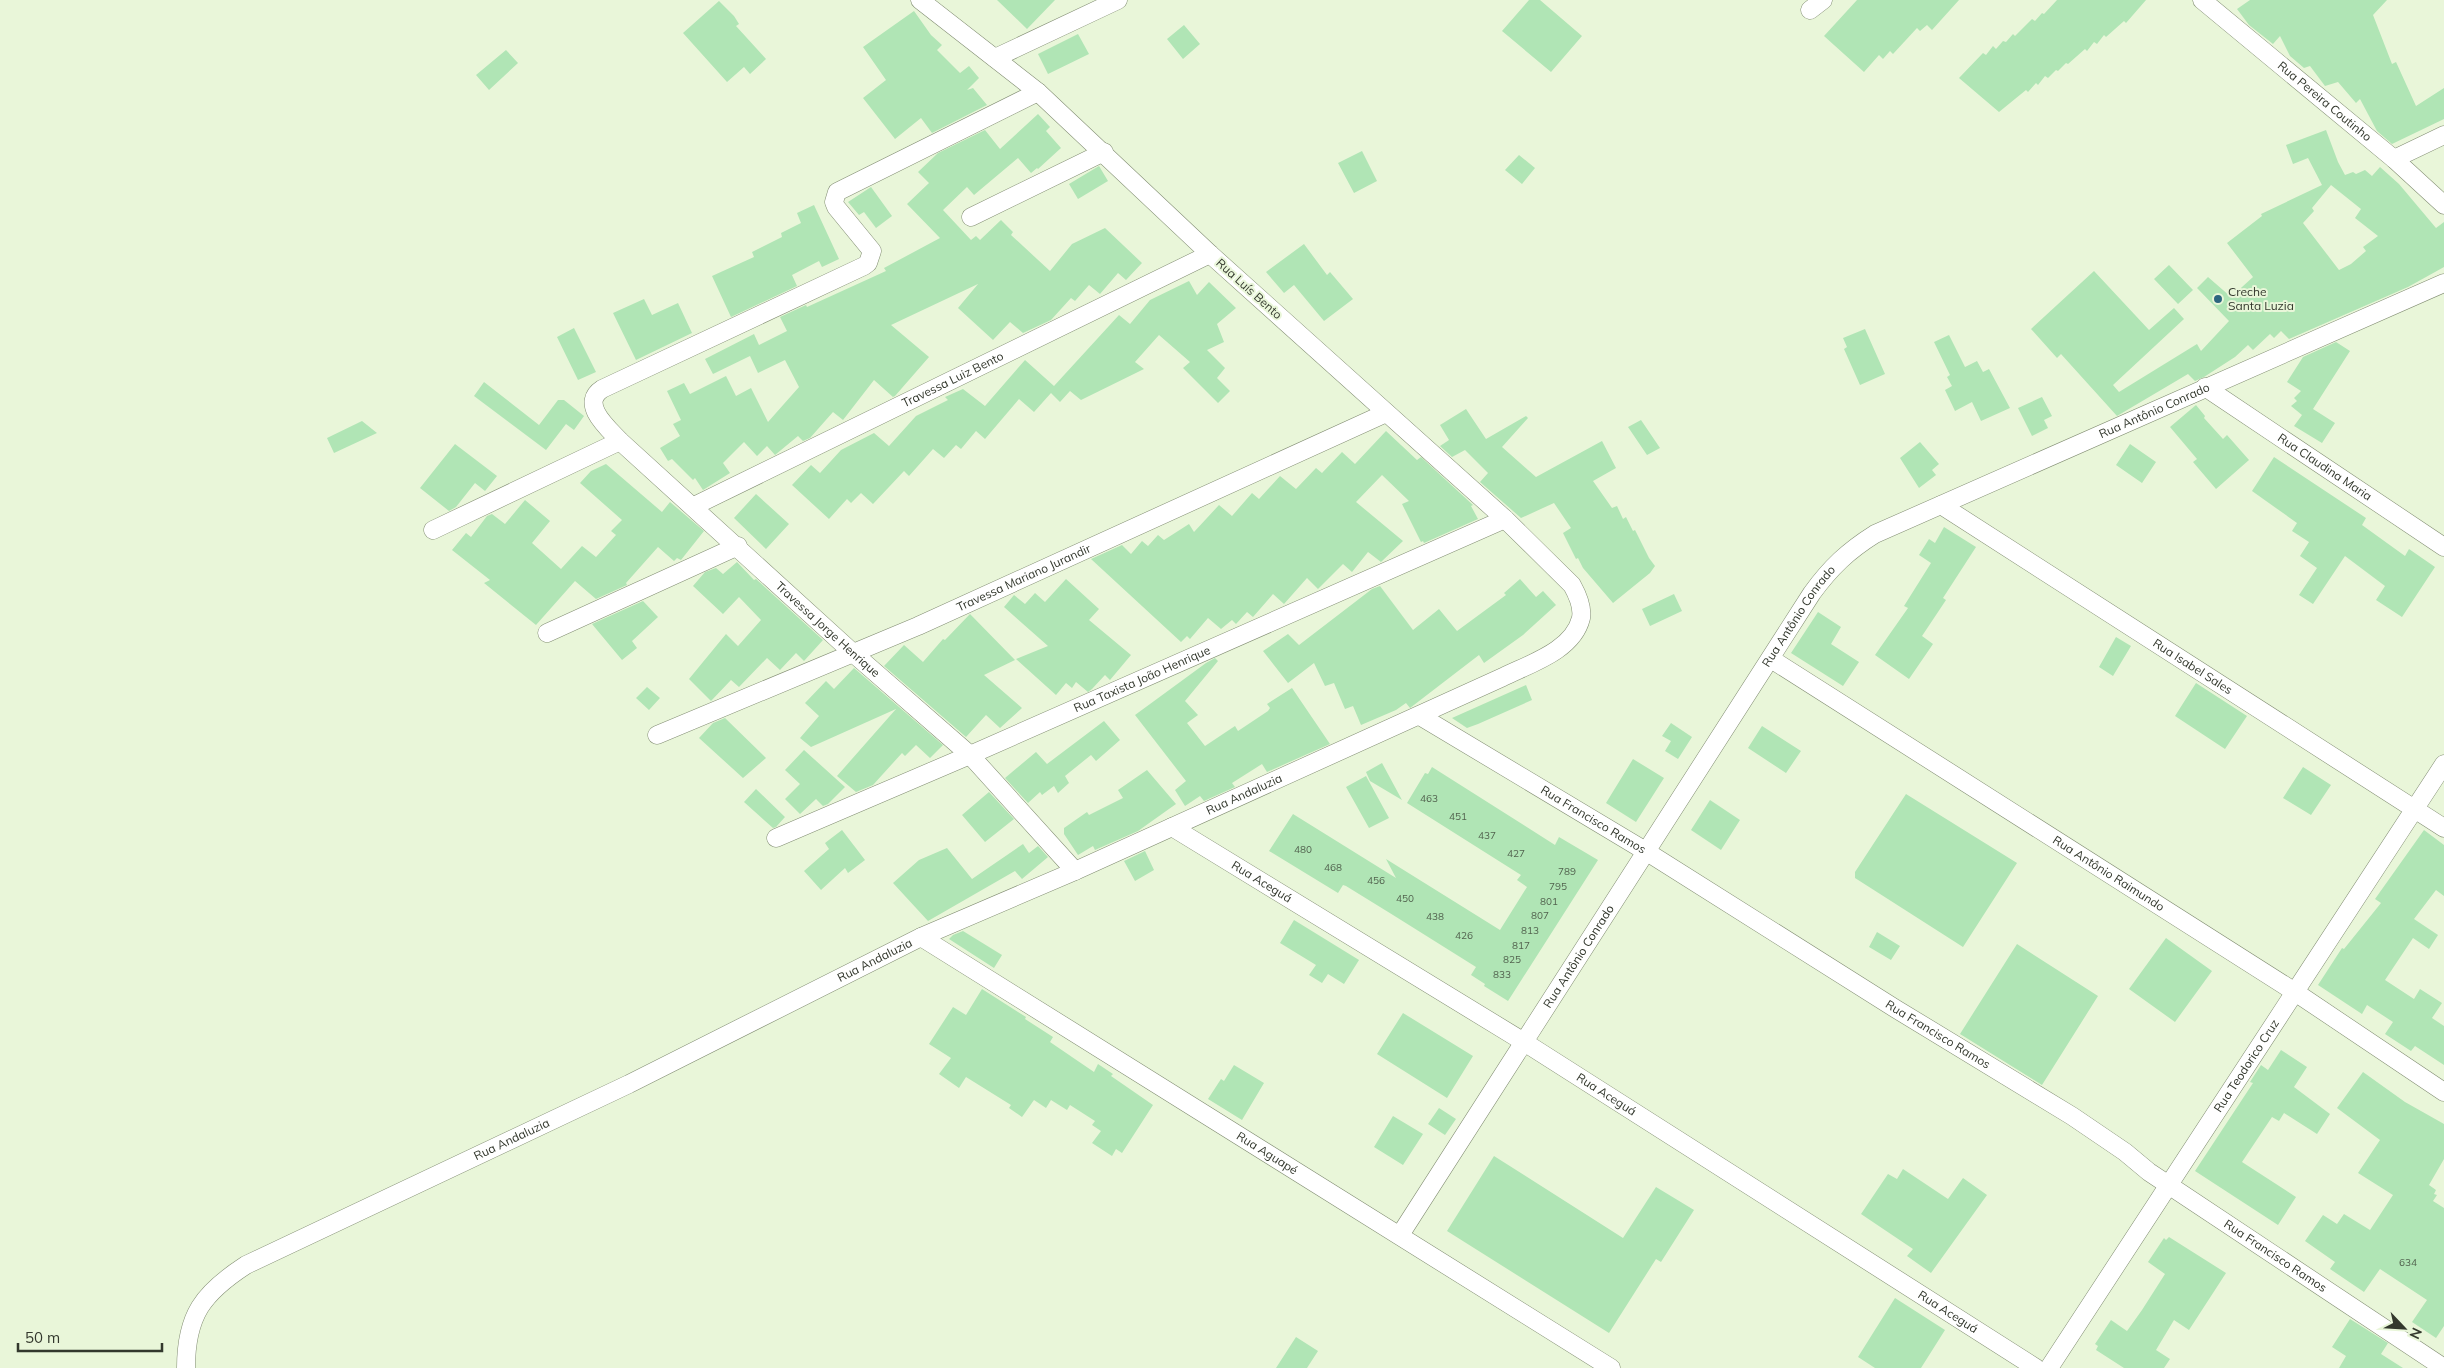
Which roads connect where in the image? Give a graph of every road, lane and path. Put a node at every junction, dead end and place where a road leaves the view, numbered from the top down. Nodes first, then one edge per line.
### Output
1 (920, 0) edge
2 (1118, 0) edge
3 (2212, 2) edge
4 (995, 58) junction
5 (1038, 92) junction
6 (2444, 135) edge
7 (1104, 152) junction
8 (2394, 158) junction
9 (2444, 205) edge
10 (971, 217) dead end
11 (1210, 254) junction
12 (2444, 283) edge
13 (2204, 387) junction
14 (1386, 413) junction
15 (620, 440) junction
16 (1941, 505) junction
17 (694, 506) junction
18 (1505, 519) junction
19 (433, 530) dead end
20 (738, 546) junction
21 (2444, 547) edge
22 (1572, 585) joint
23 (547, 633) dead end
24 (853, 653) junction
25 (1771, 659) junction
26 (1420, 716) junction
27 (657, 735) dead end
28 (970, 755) junction
29 (2444, 764) edge
30 (2416, 809) junction
31 (1172, 827) junction
32 (2444, 828) edge
33 (776, 838) dead end
34 (1647, 852) junction
35 (1075, 871) junction
36 (921, 937) junction
37 (2295, 992) junction
38 (1524, 1042) junction
39 (2444, 1092) edge
40 (2168, 1185) junction
41 (1400, 1235) junction
42 (2440, 1363) edge
43 (186, 1368) edge
44 (1611, 1368) edge
45 (2036, 1368) edge
46 (2049, 1368) edge

1 - 4 street, Rua Luís Bento
2 - 4 street
3 - 8 street, Rua Pereira Coutinho
4 - 5 street, Rua Luís Bento
5 - 7 street, Rua Luís Bento
5 - 15 street, Travessa Jorge Henrique
6 - 8 street
7 - 10 street
7 - 11 street, Rua Luís Bento
8 - 9 street, Rua Pereira Coutinho
11 - 14 street, Rua Luís Bento
11 - 17 street, Travessa Luiz Bento
12 - 13 street, Rua Antônio Conrado
13 - 16 street, Rua Antônio Conrado
13 - 21 street, Rua Claudina Maria
14 - 18 street, Rua Luís Bento
14 - 24 street, Travessa Mariano Jurandir
15 - 17 street, Travessa Jorge Henrique
15 - 19 street
16 - 25 street, Rua Antônio Conrado
16 - 30 street, Rua Isabel Sales
17 - 20 street, Travessa Jorge Henrique
18 - 22 street, Rua Luís Bento
18 - 28 street, Rua Taxista João Henrique
20 - 23 street
20 - 24 street, Travessa Jorge Henrique
22 - 26 street, Rua Andaluzia
24 - 27 street, Travessa Mariano Jurandir
24 - 28 street, Travessa Jorge Henrique
25 - 34 street, Rua Antônio Conrado
25 - 37 street, Rua Antônio Raimundo
26 - 31 street, Rua Andaluzia
26 - 34 street, Rua Francisco Ramos
28 - 33 street, Rua Taxista João Henrique
28 - 35 street, Travessa Jorge Henrique
29 - 30 street, Rua Teodorico Cruz
30 - 32 street, Rua Isabel Sales
30 - 37 street, Rua Teodorico Cruz
31 - 35 street, Rua Andaluzia
31 - 38 street, Rua Aceguá
34 - 38 street, Rua Antônio Conrado
34 - 40 street, Rua Francisco Ramos
35 - 36 street, Rua Andaluzia
36 - 41 street, Rua Aguapé
36 - 43 street, Rua Andaluzia
37 - 39 street, Rua Antônio Raimundo
37 - 40 street, Rua Teodorico Cruz
38 - 41 street, Rua Antônio Conrado
38 - 45 street, Rua Aceguá
40 - 42 street, Rua Francisco Ramos
40 - 46 street, Rua Teodorico Cruz
41 - 44 street, Rua Aguapé

